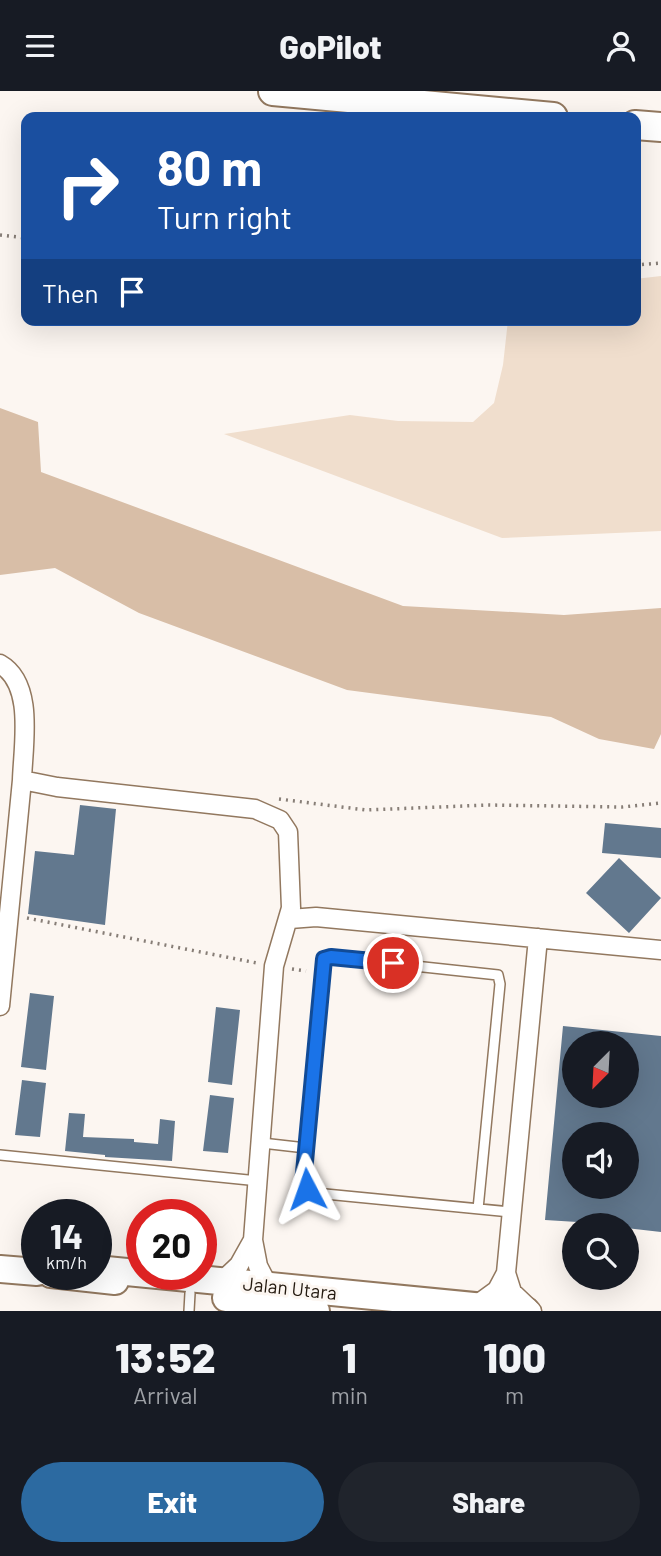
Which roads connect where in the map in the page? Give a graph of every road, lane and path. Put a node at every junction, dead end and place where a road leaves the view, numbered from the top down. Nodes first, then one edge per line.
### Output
1 (273, 91) edge
2 (499, 112) edge
3 (641, 125) edge
4 (661, 127) edge
5 (0, 235) edge
6 (21, 237) edge
7 (661, 263) edge
8 (641, 265) edge
9 (0, 664) edge
10 (22, 780) junction
11 (266, 798) dead end
12 (661, 803) edge
13 (18, 917) dead end
14 (290, 919) junction
15 (538, 938) junction
16 (661, 950) edge
17 (274, 966) junction
18 (306, 971) dead end
19 (0, 1006) edge
20 (262, 1143) junction
21 (306, 1148) junction
22 (0, 1155) edge
23 (258, 1181) junction
24 (478, 1209) junction
25 (512, 1212) junction
26 (253, 1240) junction
27 (0, 1259) edge
28 (21, 1261) edge
29 (0, 1269) edge
30 (21, 1271) edge
31 (112, 1271) edge
32 (506, 1273) junction
33 (222, 1281) junction
34 (112, 1286) edge
35 (267, 1286) junction
36 (189, 1302) edge
37 (475, 1306) junction
38 (316, 1311) edge
39 (400, 1311) edge
40 (526, 1311) edge
41 (532, 1311) edge

1 - 2 main road
3 - 4 main road
5 - 6 path
7 - 8 path
9 - 10 street
10 - 14 street
10 - 19 street
11 - 12 path
13 - 17 path
14 - 15 street
14 - 17 street
15 - 16 street
15 - 25 street
17 - 18 path
17 - 20 street
20 - 21 lane
20 - 23 street
21 - 24 lane
21 - 24 lane
22 - 23 lane
23 - 26 street
24 - 25 lane
25 - 32 street
26 - 33 street
26 - 35 street
27 - 28 street
29 - 30 street
31 - 33 street, Jalan Utara
32 - 37 street
32 - 41 street
33 - 35 street, Jalan Utara
34 - 36 street, Jalan Utara
35 - 37 street, Jalan Utara
35 - 39 street
36 - 38 street, Jalan Utara
37 - 40 street, Jalan Utara

